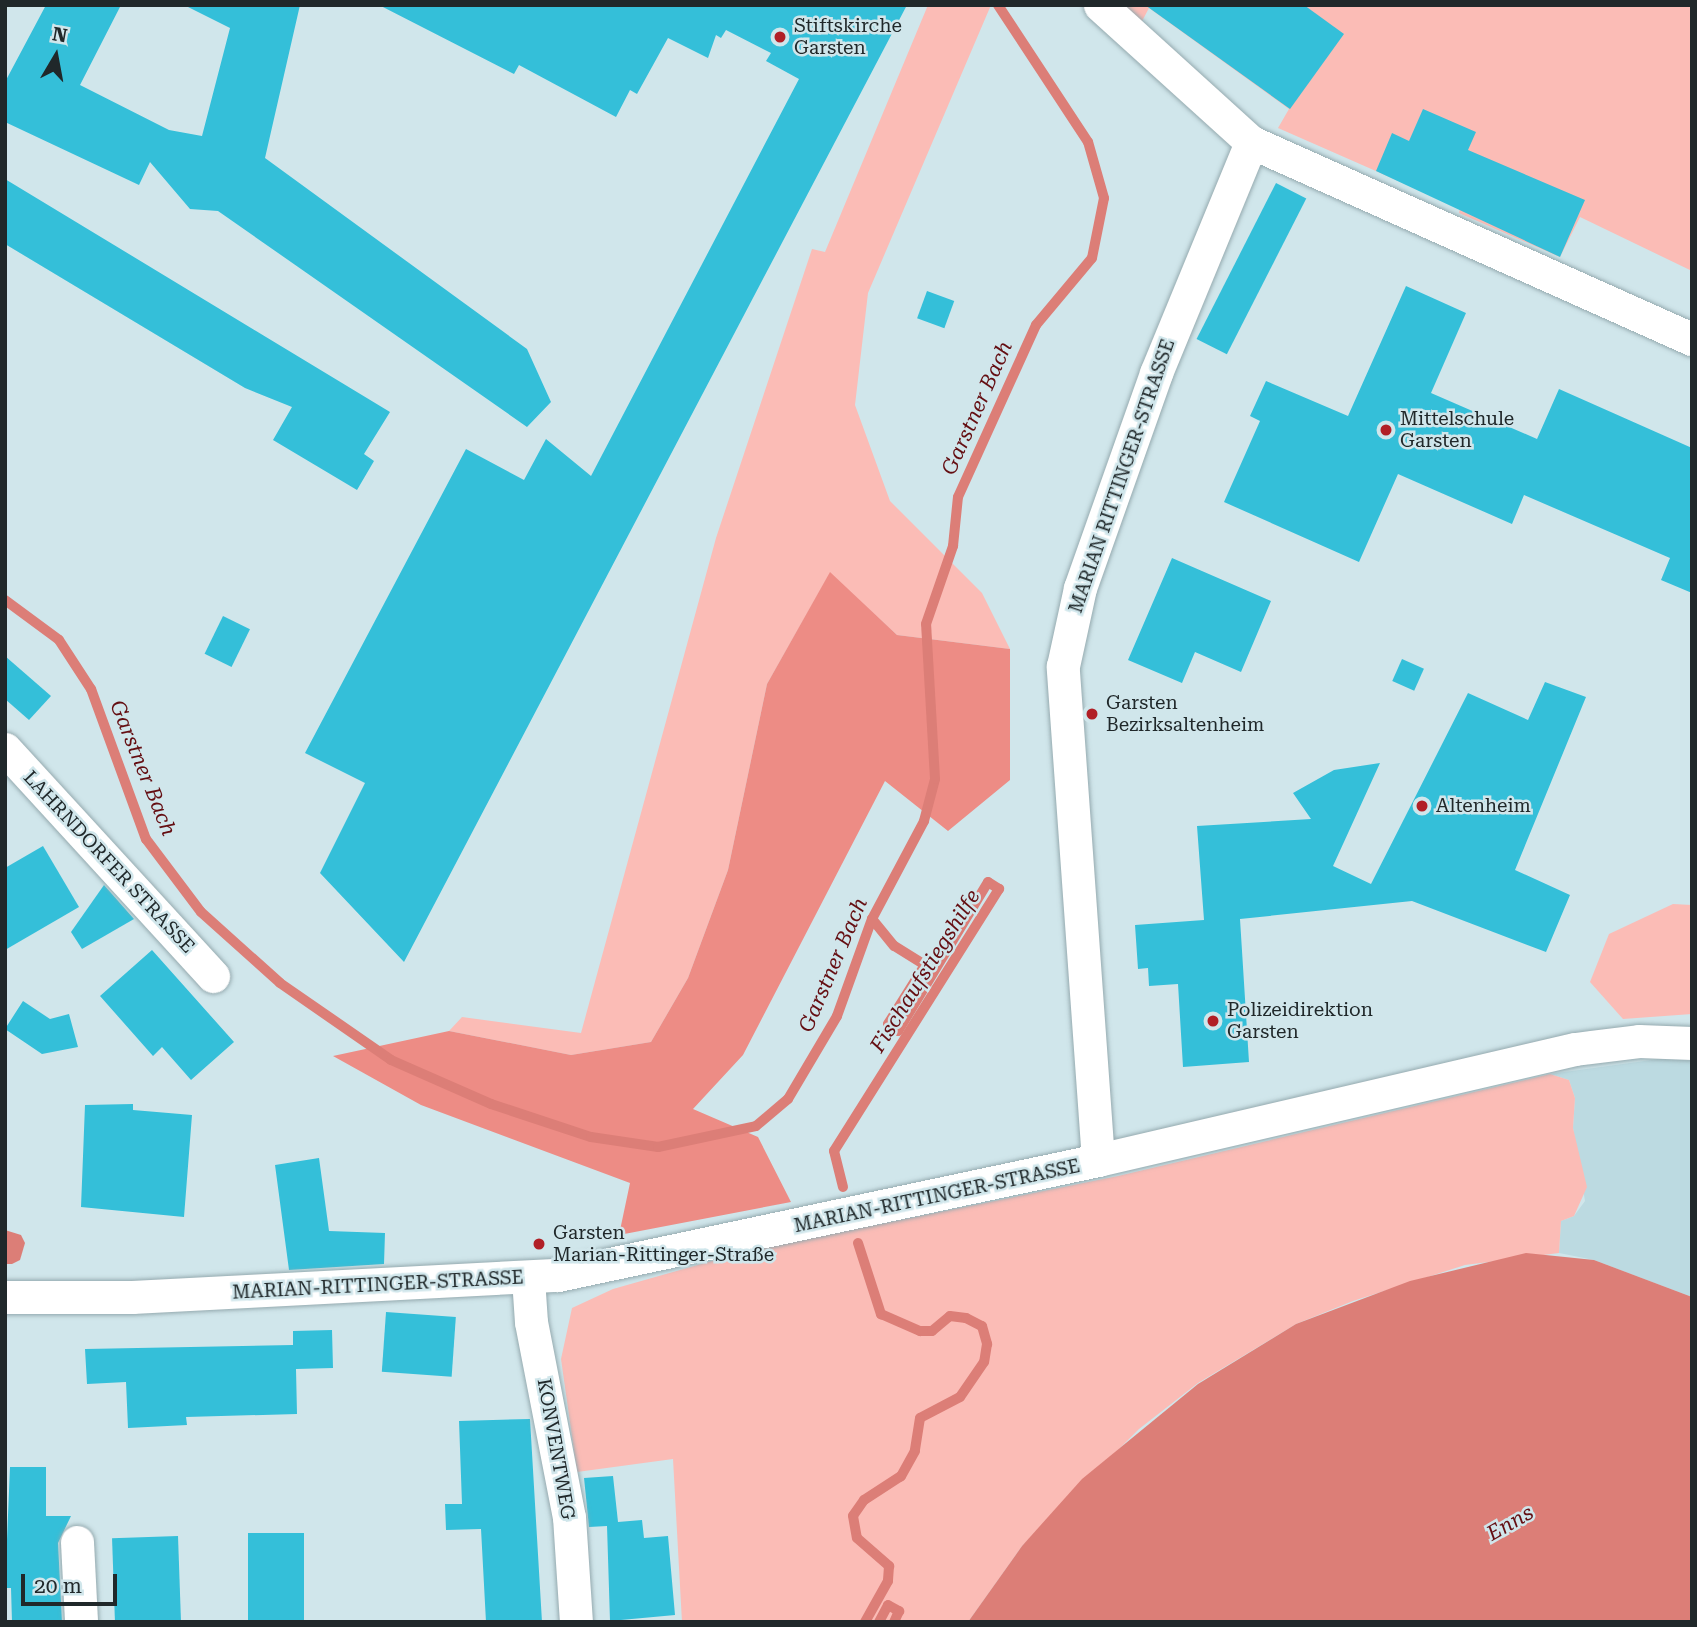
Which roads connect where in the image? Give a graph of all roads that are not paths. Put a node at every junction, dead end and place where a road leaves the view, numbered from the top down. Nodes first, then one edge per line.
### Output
1 (1100, 5) edge
2 (1251, 142) junction
3 (1692, 339) edge
4 (5, 749) edge
5 (213, 976) dead end
6 (1692, 1043) edge
7 (1098, 1160) junction
8 (528, 1278) junction
9 (5, 1297) edge
10 (77, 1542) dead end
11 (81, 1622) edge
12 (576, 1622) edge

1 - 2 street
2 - 3 street
2 - 7 street, MARIAN RITTINGER-STRASSE
4 - 5 street, LAHRNDORFER STRASSE
6 - 7 street, MARIAN-RITTINGER-STRASSE
7 - 8 street, MARIAN-RITTINGER-STRASSE
8 - 9 street, MARIAN-RITTINGER-STRASSE
8 - 12 street, KONVENTWEG
10 - 11 street

